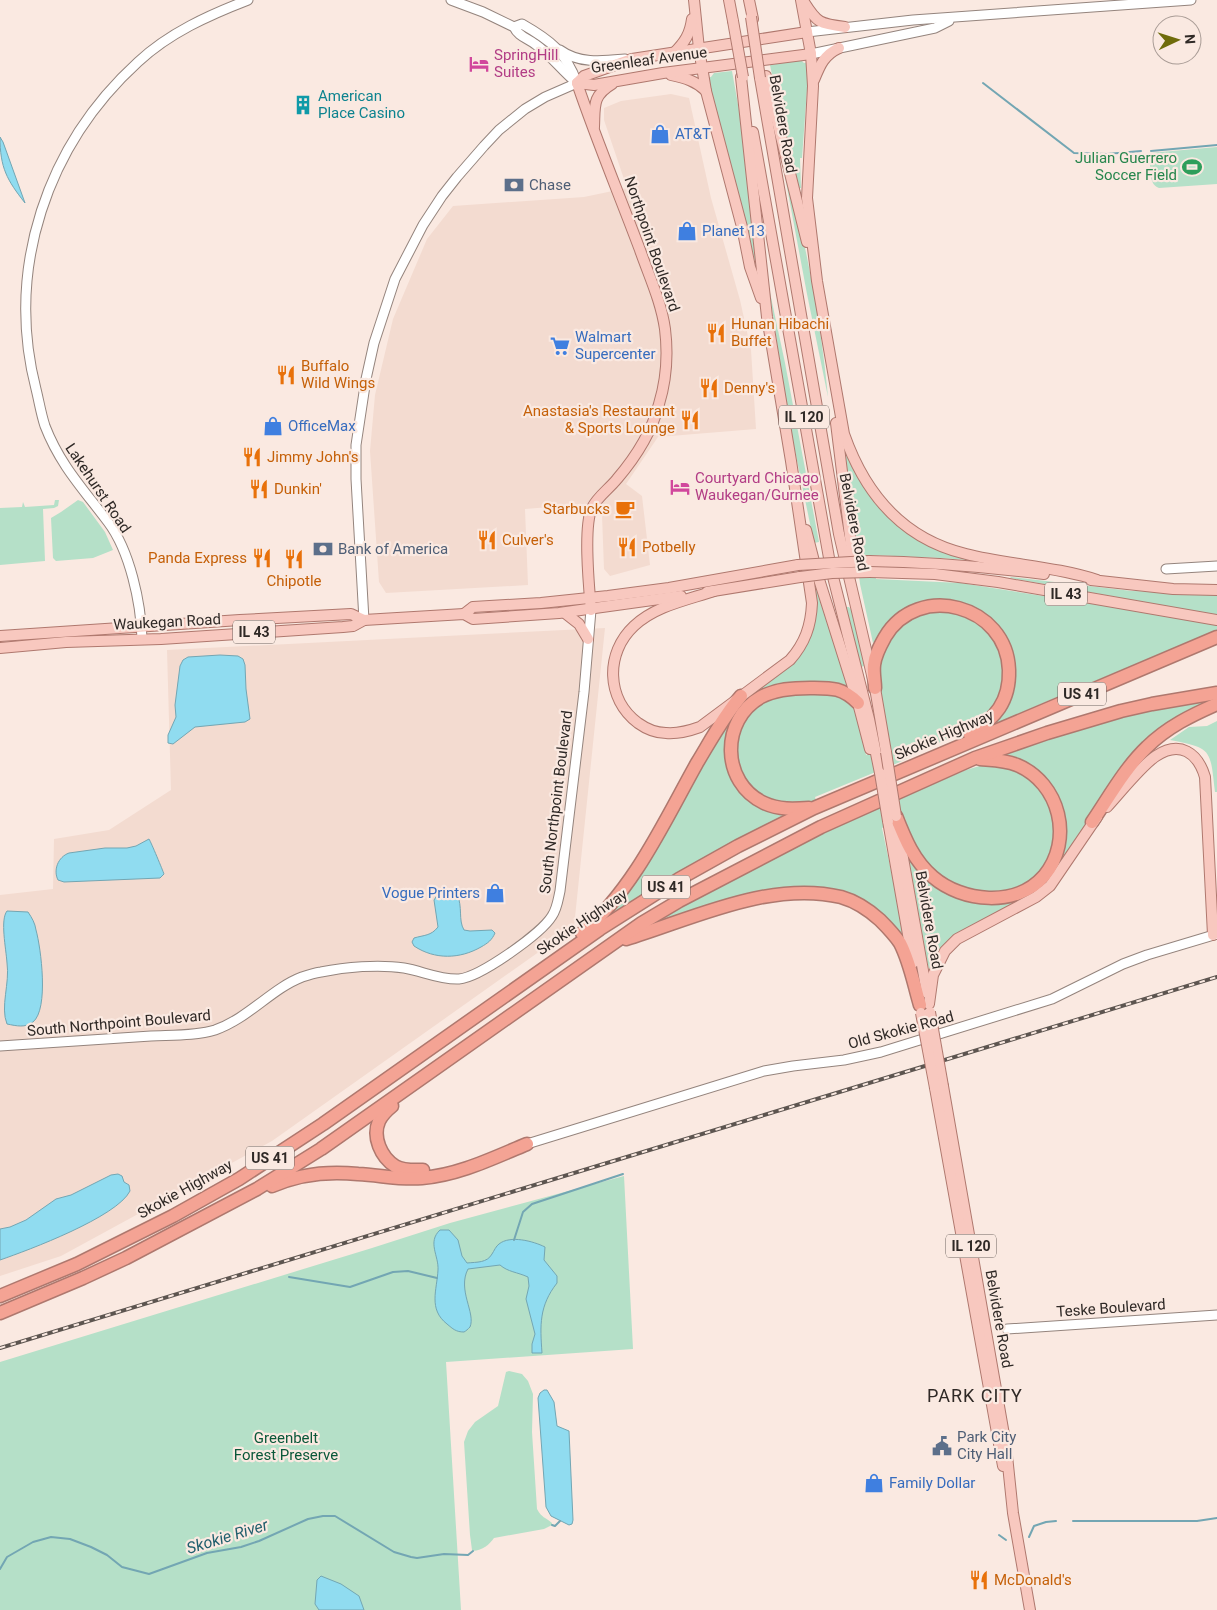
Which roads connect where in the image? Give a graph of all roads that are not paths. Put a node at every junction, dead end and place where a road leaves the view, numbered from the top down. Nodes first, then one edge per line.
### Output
1 (248, 0) edge
2 (451, 0) edge
3 (729, 0) edge
4 (748, 0) edge
5 (801, 0) edge
6 (1191, 0) edge
7 (694, 2) edge
8 (953, 19) junction
9 (514, 26) junction
10 (845, 27) junction
11 (807, 32) junction
12 (551, 42) junction
13 (839, 48) junction
14 (699, 49) junction
15 (674, 53) junction
16 (811, 54) junction
17 (632, 59) junction
18 (701, 68) junction
19 (663, 73) junction
20 (742, 77) junction
21 (763, 77) junction
22 (617, 81) junction
23 (577, 83) junction
24 (812, 86) junction
25 (706, 91) junction
26 (594, 133) junction
27 (817, 281) junction
28 (767, 317) junction
29 (830, 354) junction
30 (791, 460) junction
31 (1217, 566) edge
32 (1166, 569) dead end
33 (1097, 580) junction
34 (1217, 590) edge
35 (714, 591) junction
36 (590, 598) junction
37 (591, 610) junction
38 (565, 613) junction
39 (464, 614) junction
40 (860, 616) junction
41 (1214, 619) edge
42 (364, 620) junction
43 (141, 627) junction
44 (0, 636) edge
45 (1217, 637) edge
46 (142, 639) junction
47 (588, 639) junction
48 (0, 648) edge
49 (875, 688) junction
50 (1217, 693) edge
51 (741, 696) junction
52 (858, 703) junction
53 (1217, 704) edge
54 (947, 751) junction
55 (879, 755) junction
56 (975, 758) junction
57 (814, 808) junction
58 (892, 819) junction
59 (1092, 822) junction
60 (1215, 935) edge
61 (616, 942) junction
62 (526, 980) junction
63 (925, 1008) junction
64 (0, 1046) edge
65 (444, 1063) junction
66 (527, 1144) junction
67 (222, 1206) junction
68 (0, 1296) edge
69 (0, 1313) edge
70 (1217, 1315) edge
71 (1007, 1328) dead end
72 (1030, 1610) edge

1 - 43 street, Lakehurst Road
2 - 9 street
3 - 20 main road, bridge
4 - 21 main road, bridge
5 - 10 main road
5 - 11 main road
6 - 8 street
7 - 14 main road
7 - 15 main road
8 - 10 street
8 - 13 street
9 - 12 street
9 - 23 street
10 - 11 street
11 - 14 main road, Greenleaf Avenue
11 - 16 main road
12 - 17 street
12 - 23 street
13 - 16 street
13 - 24 main road
14 - 15 main road, Greenleaf Avenue
14 - 18 main road
15 - 17 main road, Greenleaf Avenue
16 - 18 main road, Greenleaf Avenue
16 - 24 main road
17 - 23 main road, Greenleaf Avenue
18 - 19 main road, Greenleaf Avenue
18 - 25 main road
19 - 22 main road, Greenleaf Avenue
19 - 25 main road
20 - 28 main road
20 - 55 main road, Belvidere Road / IL 120
21 - 27 main road
21 - 40 main road, Belvidere Road / IL 120
22 - 23 main road, Greenleaf Avenue
22 - 26 main road
23 - 26 main road, Northpoint Boulevard
23 - 42 street
24 - 27 main road
25 - 28 main road
26 - 36 main road, Northpoint Boulevard
27 - 29 main road
28 - 30 main road
29 - 33 main road
29 - 40 main road
30 - 51 main road
30 - 52 main road
31 - 32 street
33 - 34 main road, IL 43
33 - 36 main road, IL 43, bridge
35 - 37 main road, IL 43
35 - 41 main road, IL 43, bridge
35 - 51 main road
36 - 37 main road, Northpoint Boulevard
36 - 39 main road, Waukegan Road
37 - 38 main road, Waukegan Road / IL 43
37 - 47 street, South Northpoint Boulevard
38 - 39 main road, Waukegan Road / IL 43
38 - 47 main road
39 - 42 main road, Waukegan Road / IL 43
40 - 49 main road, Belvidere Road / IL 120
42 - 43 main road, Waukegan Road / IL 43
42 - 46 main road, Waukegan Road / IL 43
43 - 44 main road, Waukegan Road / IL 43
43 - 46 street, Lakehurst Road
45 - 54 highway, Skokie Highway / US 41
46 - 48 main road, Waukegan Road / IL 43
47 - 64 street, South Northpoint Boulevard
49 - 54 highway
49 - 55 main road, Belvidere Road / IL 120
50 - 56 highway, US 41
51 - 62 highway
52 - 55 main road
52 - 57 highway
53 - 59 highway
54 - 57 highway, Skokie Highway / US 41
55 - 58 main road, Belvidere Road / IL 120, bridge
55 - 58 main road, Belvidere Road / IL 120, bridge
56 - 58 highway
56 - 61 highway, US 41
57 - 62 highway, Skokie Highway / US 41
58 - 63 main road, Belvidere Road / IL 120
59 - 60 main road
59 - 63 main road
60 - 66 street, Old Skokie Road
61 - 63 highway
61 - 65 highway, US 41
62 - 68 highway, Skokie Highway / US 41
63 - 72 main road, Belvidere Road / IL 120, bridge
65 - 66 highway
65 - 67 highway, US 41
66 - 67 highway
67 - 69 highway, US 41
70 - 71 street, Teske Boulevard

